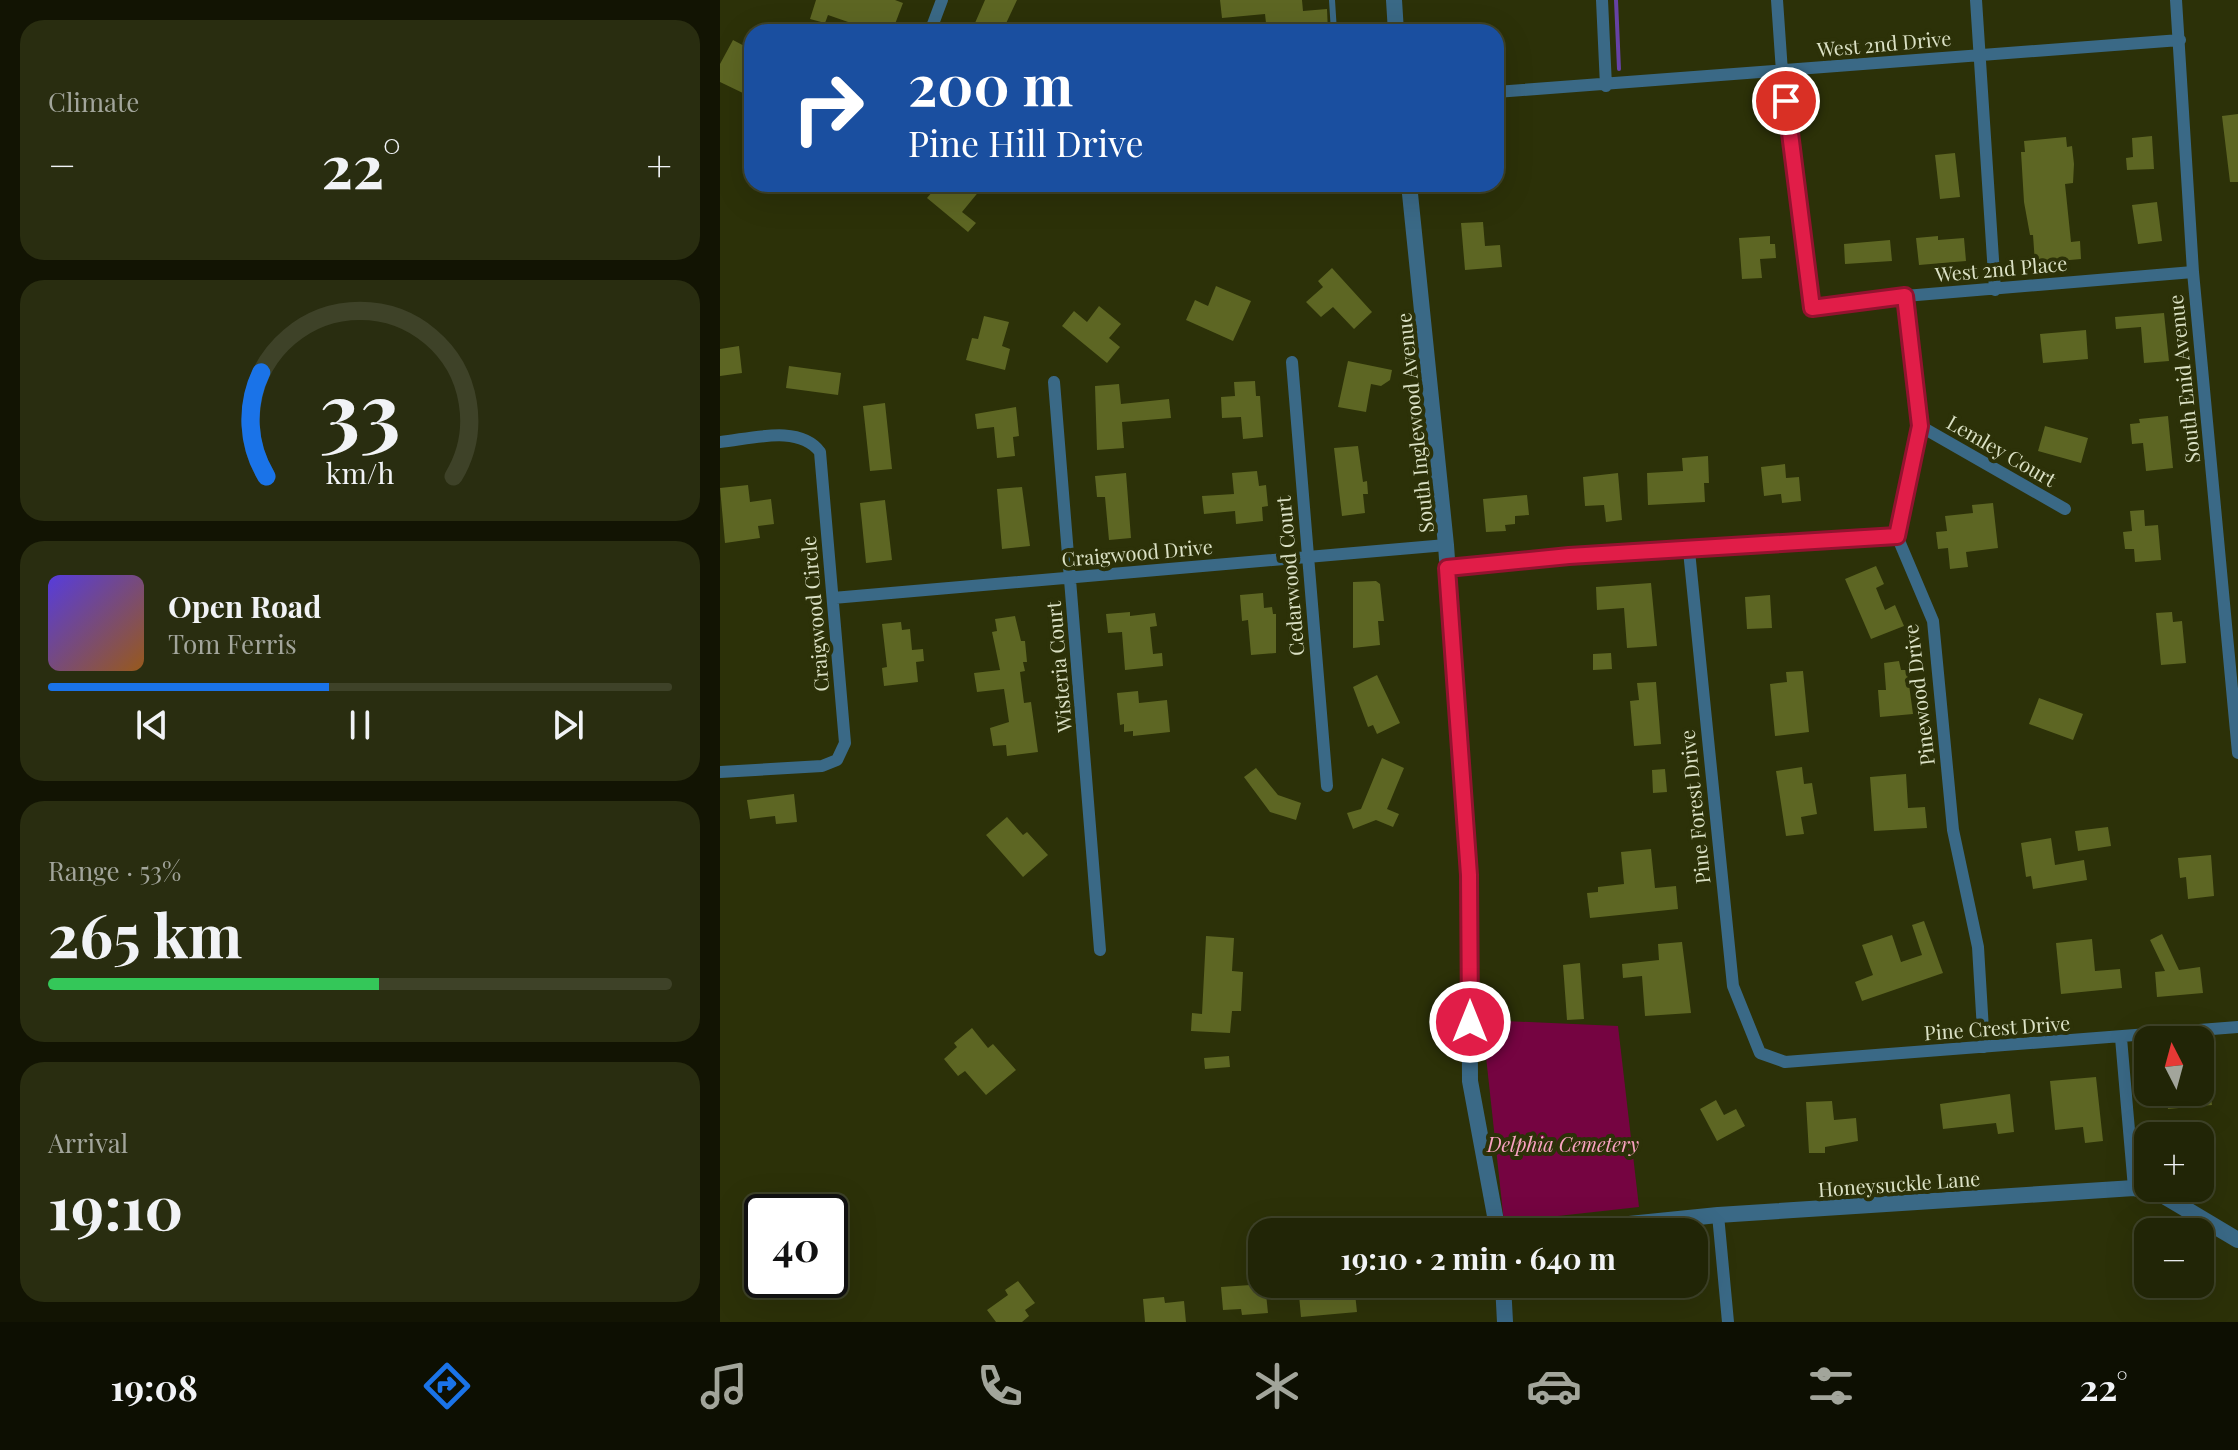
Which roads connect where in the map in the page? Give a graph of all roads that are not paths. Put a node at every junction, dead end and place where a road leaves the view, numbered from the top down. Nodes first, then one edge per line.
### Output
1 (942, 0) edge
2 (1332, 0) edge
3 (1394, 0) edge
4 (1602, 0) edge
5 (1777, 0) edge
6 (1976, 0) edge
7 (2176, 0) edge
8 (933, 24) edge
9 (1334, 24) edge
10 (1396, 24) edge
11 (2180, 40) junction
12 (1981, 54) junction
13 (1782, 72) junction
14 (1606, 86) junction
15 (1504, 92) edge
16 (1410, 192) edge
17 (2193, 272) junction
18 (1995, 290) junction
19 (1905, 296) junction
20 (1292, 362) dead end
21 (1054, 382) dead end
22 (1920, 426) junction
23 (720, 442) edge
24 (2065, 509) dead end
25 (1897, 536) junction
26 (1446, 545) junction
27 (1689, 551) junction
28 (1308, 556) junction
29 (1447, 568) junction
30 (1071, 578) junction
31 (2231, 595) edge
32 (833, 598) junction
33 (2238, 753) edge
34 (720, 772) edge
35 (1327, 786) dead end
36 (1100, 950) dead end
37 (2238, 1027) edge
38 (2121, 1038) junction
39 (1984, 1047) junction
40 (1760, 1053) joint
41 (2134, 1188) joint
42 (2174, 1202) edge
43 (1718, 1215) junction
44 (1495, 1218) edge
45 (1688, 1218) edge
46 (2238, 1240) edge
47 (1504, 1298) edge
48 (1505, 1322) edge
49 (1728, 1322) edge

1 - 8 street
2 - 9 lane
3 - 10 street
4 - 14 street
5 - 13 street
6 - 12 street
7 - 11 street, South Enid Avenue
11 - 12 street, West 2nd Drive
11 - 17 street, South Enid Avenue
12 - 13 street, West 2nd Drive
12 - 18 street
13 - 14 street, West 2nd Drive
13 - 19 street, West 2nd Place
14 - 15 street, West 2nd Drive
16 - 26 street, South Inglewood Avenue
17 - 18 street, West 2nd Place
17 - 31 street, South Enid Avenue
18 - 19 street, West 2nd Place
19 - 22 street
20 - 28 street, Cedarwood Court
21 - 30 street, Wisteria Court
22 - 24 street, Lemley Court
22 - 25 street
23 - 32 street, Craigwood Circle
25 - 27 street
25 - 39 street, Pinewood Drive
26 - 28 street, Craigwood Drive
26 - 29 street, South Inglewood Avenue
27 - 29 street
27 - 40 street, Pine Forest Drive
28 - 30 street, Craigwood Drive
28 - 35 street, Cedarwood Court
29 - 44 street, South Inglewood Avenue
30 - 32 street, Craigwood Drive
30 - 36 street, Wisteria Court
31 - 33 street, South Enid Avenue
32 - 34 street, Craigwood Circle
37 - 38 street, Pine Crest Drive
38 - 39 street, Pine Crest Drive
38 - 41 street
39 - 40 street, Pine Crest Drive
41 - 43 street, Honeysuckle Lane
42 - 46 street, Honeysuckle Lane
43 - 45 street, Honeysuckle Lane
43 - 49 street
47 - 48 street

